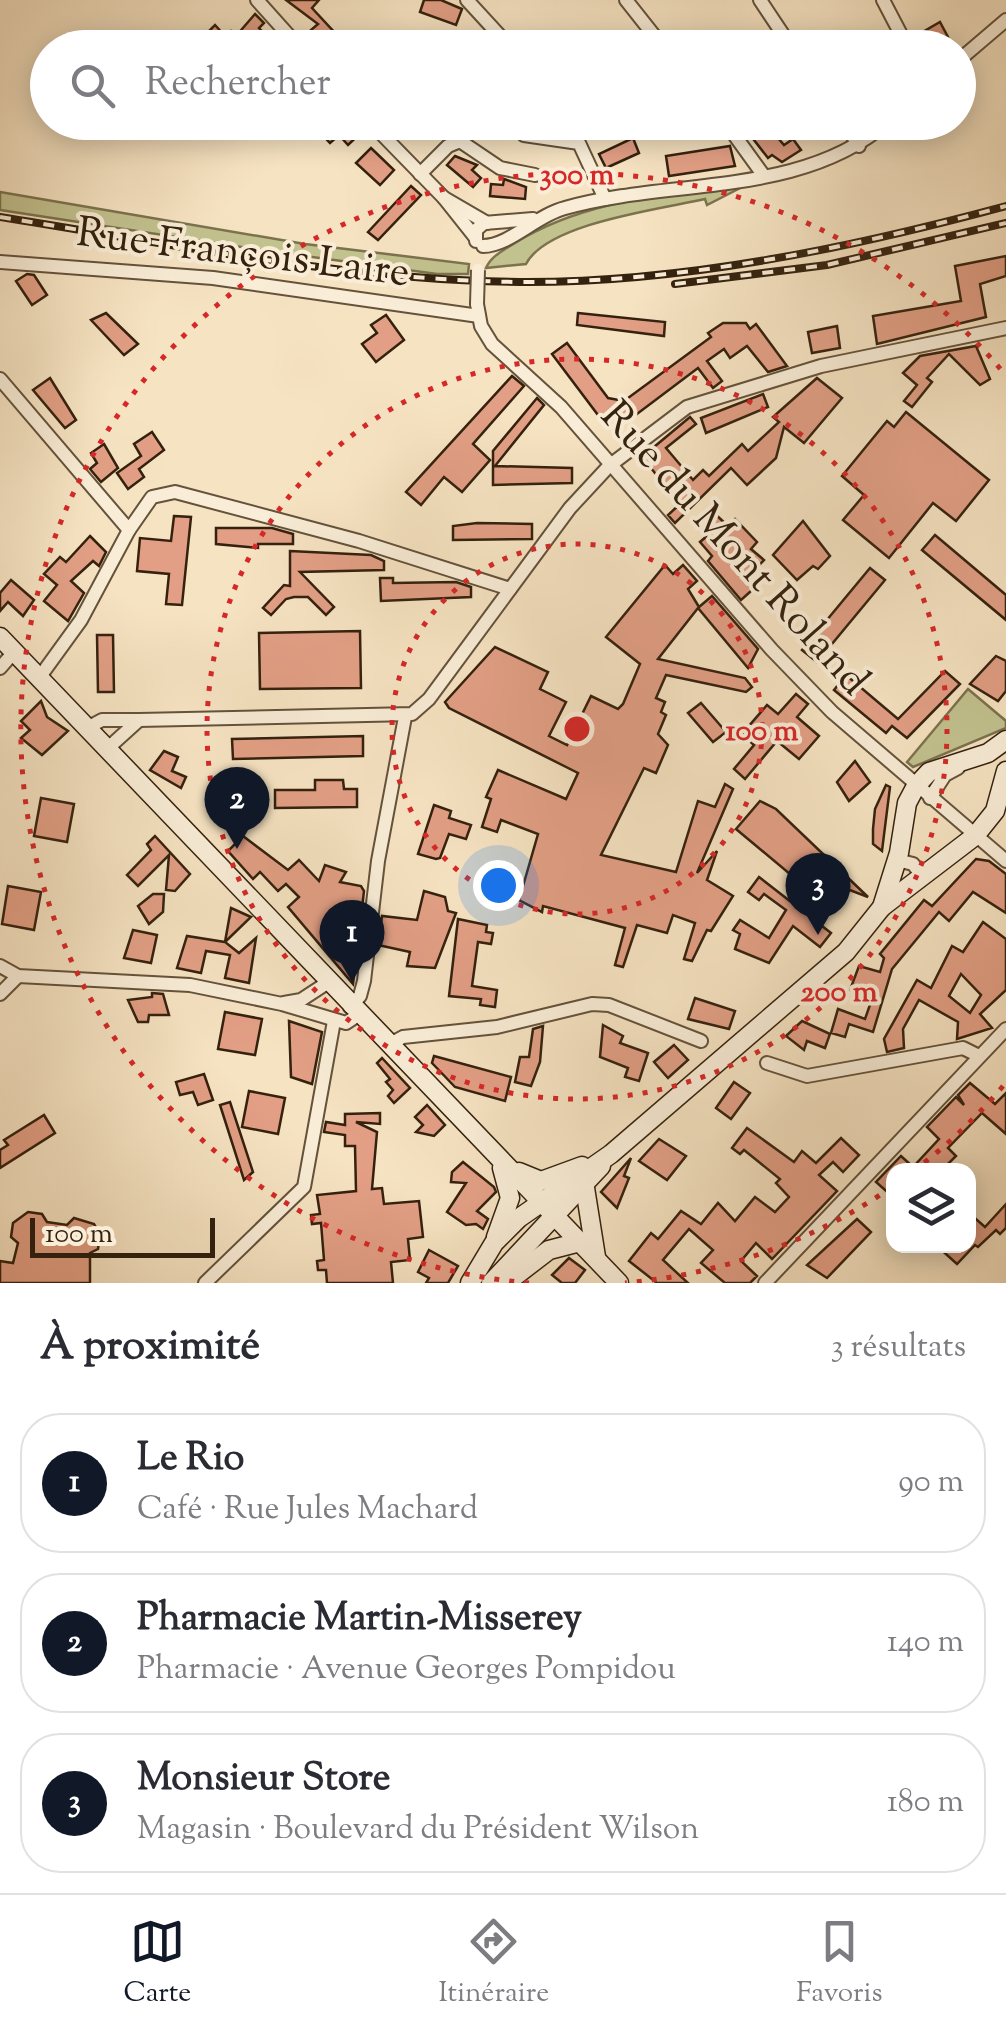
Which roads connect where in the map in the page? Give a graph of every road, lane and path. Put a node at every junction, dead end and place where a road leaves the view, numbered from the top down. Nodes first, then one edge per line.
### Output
1 (256, 0) edge
2 (466, 0) edge
3 (626, 0) edge
4 (760, 0) edge
5 (883, 0) edge
6 (1006, 20) edge
7 (284, 30) edge
8 (494, 30) edge
9 (650, 30) edge
10 (780, 30) edge
11 (899, 30) edge
12 (976, 46) edge
13 (387, 140) edge
14 (558, 140) edge
15 (738, 140) edge
16 (855, 140) edge
17 (866, 140) edge
18 (859, 146) junction
19 (420, 174) junction
20 (535, 175) dead end
21 (764, 176) junction
22 (444, 198) junction
23 (605, 199) junction
24 (533, 219) junction
25 (489, 224) junction
26 (484, 242) junction
27 (0, 262) edge
28 (478, 310) junction
29 (1006, 328) edge
30 (0, 379) edge
31 (609, 466) junction
32 (129, 530) junction
33 (510, 589) junction
34 (0, 637) edge
35 (14, 652) junction
36 (0, 668) edge
37 (39, 678) junction
38 (405, 717) junction
39 (140, 720) junction
40 (88, 728) junction
41 (1006, 740) edge
42 (107, 749) junction
43 (1006, 770) edge
44 (923, 792) junction
45 (976, 836) junction
46 (1006, 861) edge
47 (894, 869) junction
48 (922, 876) junction
49 (906, 891) junction
50 (882, 907) junction
51 (0, 966) edge
52 (18, 976) junction
53 (328, 983) junction
54 (0, 994) edge
55 (282, 1004) junction
56 (354, 1011) junction
57 (334, 1021) junction
58 (1006, 1029) edge
59 (701, 1041) dead end
60 (390, 1044) junction
61 (979, 1056) junction
62 (767, 1063) dead end
63 (610, 1154) junction
64 (499, 1158) junction
65 (586, 1188) junction
66 (541, 1203) junction
67 (556, 1218) junction
68 (580, 1242) junction
69 (494, 1243) junction
70 (596, 1258) junction
71 (204, 1283) edge
72 (470, 1283) edge
73 (481, 1283) edge
74 (492, 1283) edge
75 (506, 1283) edge
76 (619, 1283) edge
77 (765, 1283) edge

1 - 7 street
2 - 8 street
3 - 9 street
4 - 10 street
5 - 11 street
6 - 12 street
13 - 19 street
14 - 23 street
15 - 21 street
16 - 18 street
17 - 18 street
18 - 21 street
19 - 20 street
19 - 22 street
21 - 23 street
22 - 25 street
22 - 26 street
23 - 24 street
24 - 25 street
24 - 26 street
25 - 26 street
25 - 26 street
26 - 28 street, bridge
27 - 28 street, Rue François Laire
28 - 31 street, Rue du Mont Roland
29 - 31 street
30 - 32 street
31 - 33 street
31 - 44 street, Rue du Mont Roland
32 - 33 street
32 - 37 street
33 - 38 street
34 - 35 main road
35 - 36 street
35 - 37 main road
37 - 40 main road
38 - 39 street
38 - 56 street
39 - 40 street
39 - 42 street
40 - 42 main road
41 - 44 main road
42 - 53 main road
43 - 45 main road
44 - 45 street, Rue du Mont Roland
44 - 47 main road
45 - 46 street, Rue du Mont Roland
45 - 48 main road
47 - 48 street
47 - 49 street
47 - 50 main road
48 - 49 main road
49 - 50 main road
50 - 63 main road
51 - 52 street
52 - 54 street
52 - 55 street
53 - 55 street
53 - 56 main road
55 - 57 street
56 - 57 street
56 - 60 main road
57 - 71 street
58 - 61 street
59 - 60 street
60 - 64 main road
61 - 62 street
61 - 77 street
63 - 64 main road
63 - 65 main road
63 - 66 main road
64 - 66 main road
64 - 69 main road
65 - 67 main road
65 - 70 main road
66 - 67 main road
66 - 69 main road
66 - 73 main road
67 - 68 main road
67 - 74 main road
68 - 70 main road
68 - 75 main road
69 - 72 main road
70 - 76 main road

